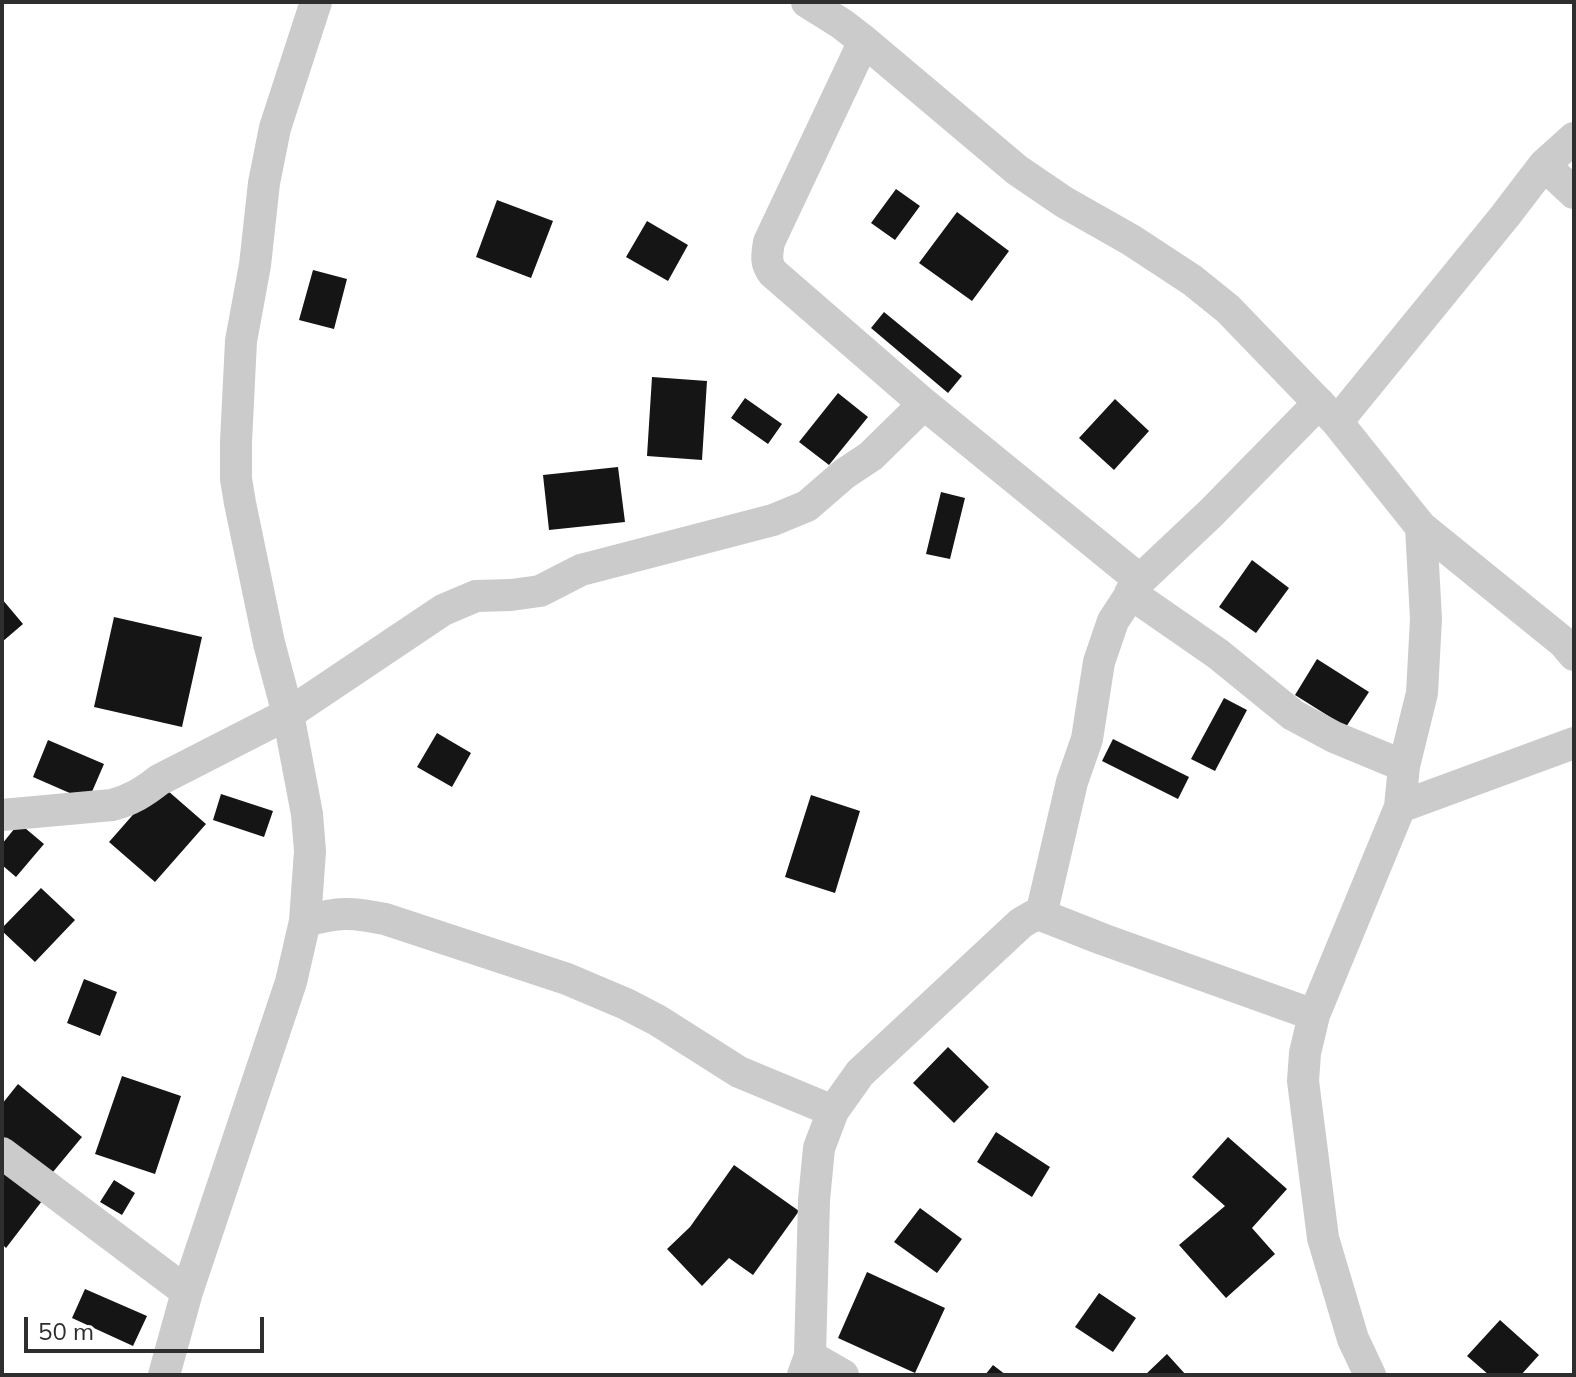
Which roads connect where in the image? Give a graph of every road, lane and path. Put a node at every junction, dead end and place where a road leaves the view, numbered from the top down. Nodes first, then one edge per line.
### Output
1 (316, 2) edge
2 (807, 2) edge
3 (864, 41) junction
4 (1574, 138) edge
5 (1544, 165) junction
6 (1574, 193) edge
7 (924, 404) junction
8 (1328, 413) junction
9 (1421, 527) junction
10 (1135, 587) junction
11 (1570, 642) edge
12 (288, 714) junction
13 (1574, 743) edge
14 (1404, 766) junction
15 (1400, 807) junction
16 (2, 815) edge
17 (1041, 915) junction
18 (305, 921) junction
19 (1314, 1015) junction
20 (833, 1111) junction
21 (2, 1153) edge
22 (187, 1292) junction
23 (806, 1365) edge
24 (164, 1375) edge
25 (843, 1375) edge
26 (1370, 1375) edge

1 - 12 street
2 - 3 street
3 - 7 street
3 - 8 street
4 - 5 street
5 - 6 street
5 - 8 street
7 - 10 street
7 - 12 street
8 - 9 street
8 - 10 street
9 - 11 street
9 - 14 street
10 - 14 street
10 - 17 street
12 - 16 street
12 - 18 street
13 - 15 street
14 - 15 street
15 - 19 street
17 - 19 street
17 - 20 street
18 - 20 street
18 - 22 street
19 - 26 street
20 - 23 street
21 - 22 street
22 - 24 street
23 - 25 street

